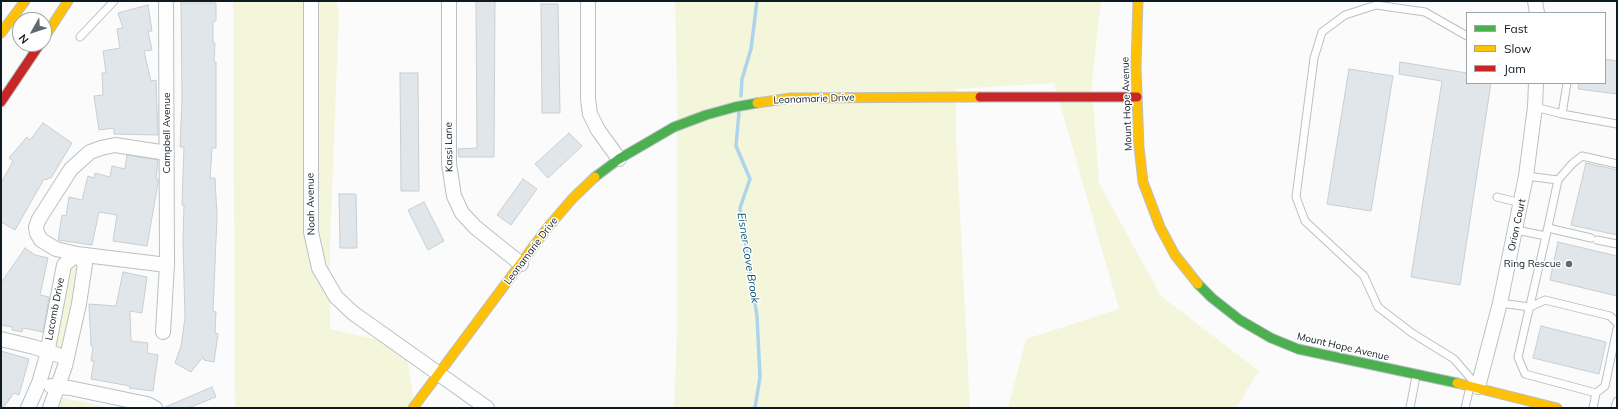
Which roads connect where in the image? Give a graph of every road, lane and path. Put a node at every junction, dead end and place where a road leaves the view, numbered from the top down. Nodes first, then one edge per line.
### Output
1 (25, 1) edge
2 (65, 1) edge
3 (68, 1) edge
4 (114, 1) edge
5 (166, 1) edge
6 (311, 1) edge
7 (449, 1) edge
8 (588, 1) edge
9 (1138, 1) edge
10 (1535, 1) edge
11 (1537, 12) edge
12 (52, 18) edge
13 (52, 26) edge
14 (1, 32) edge
15 (1466, 35) edge
16 (80, 37) dead end
17 (27, 52) edge
18 (35, 52) edge
19 (1536, 84) edge
20 (1566, 84) edge
21 (1, 86) edge
22 (1137, 97) junction
23 (1, 102) edge
24 (1535, 107) junction
25 (1562, 114) junction
26 (1617, 124) edge
27 (167, 153) junction
28 (619, 159) junction
29 (1617, 164) edge
30 (1526, 176) junction
31 (1558, 180) junction
32 (1496, 197) dead end
33 (1521, 203) junction
34 (1548, 228) junction
35 (1516, 230) junction
36 (1546, 236) junction
37 (1617, 244) edge
38 (77, 254) junction
39 (521, 264) junction
40 (167, 265) junction
41 (1500, 303) junction
42 (1530, 307) junction
43 (1617, 323) edge
44 (1617, 329) edge
45 (163, 332) dead end
46 (1, 339) edge
47 (47, 351) junction
48 (67, 358) junction
49 (438, 374) junction
50 (1416, 374) junction
51 (39, 383) junction
52 (1474, 386) junction
53 (58, 388) junction
54 (1596, 393) junction
55 (1617, 401) edge
56 (28, 408) edge
57 (50, 408) edge
58 (155, 408) edge
59 (412, 408) edge
60 (487, 408) edge
61 (1410, 408) edge
62 (1465, 408) edge
63 (1557, 408) edge
64 (1593, 408) edge
65 (1615, 408) edge

1 - 14 main road
2 - 12 main road
3 - 13 main road
4 - 16 lane
5 - 27 street, Campbell Avenue
6 - 49 street, Noah Avenue
7 - 39 street, Kassi Lane
8 - 28 street
9 - 22 main road, Mount Hope Avenue
10 - 11 street
15 - 52 lane
17 - 21 main road
18 - 23 main road
19 - 24 street, Orion Court
20 - 25 lane
22 - 28 main road, Leonamarie Drive
22 - 50 main road, Mount Hope Avenue
24 - 25 lane
24 - 30 street, Orion Court
25 - 26 lane
27 - 38 street
27 - 40 street, Campbell Avenue
28 - 39 main road, Leonamarie Drive
29 - 31 lane
30 - 31 lane
30 - 33 street, Orion Court
31 - 34 lane
32 - 33 lane
33 - 35 street, Orion Court
34 - 36 lane
34 - 37 lane
35 - 36 lane
35 - 41 street, Orion Court
36 - 42 lane
38 - 40 street
38 - 47 street, Lacomb Drive
38 - 48 street
39 - 49 main road, Leonamarie Drive
40 - 45 street, Campbell Avenue
41 - 42 lane
41 - 52 street, Orion Court
42 - 43 lane
42 - 54 lane
44 - 54 lane
46 - 47 street
47 - 48 street
47 - 51 street, Lacomb Drive
48 - 53 street
49 - 59 main road, Leonamarie Drive
49 - 60 street
50 - 52 main road, Mount Hope Avenue
50 - 61 lane
51 - 53 street
51 - 56 street, Lacomb Drive
52 - 62 lane
52 - 63 main road, Mount Hope Avenue
53 - 57 street
53 - 58 street
54 - 64 lane
55 - 65 lane

